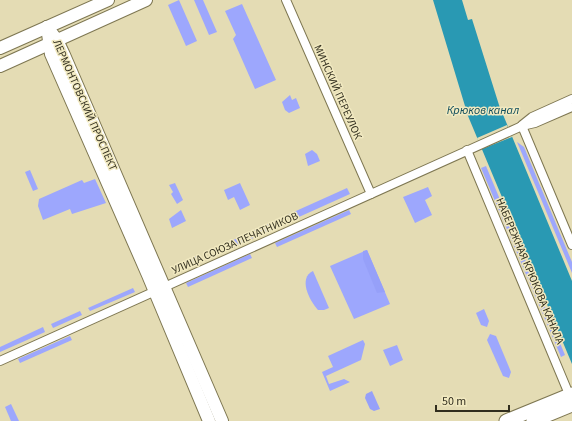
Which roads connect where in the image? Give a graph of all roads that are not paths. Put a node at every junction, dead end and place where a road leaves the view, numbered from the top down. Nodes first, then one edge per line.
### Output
1 (108, 0) edge
2 (146, 0) edge
3 (286, 0) edge
4 (47, 27) junction
5 (53, 42) junction
6 (0, 48) edge
7 (0, 66) edge
8 (572, 99) edge
9 (572, 107) edge
10 (522, 126) junction
11 (467, 150) junction
12 (371, 194) junction
13 (572, 245) edge
14 (160, 289) junction
15 (0, 361) edge
16 (571, 398) edge
17 (209, 421) edge
18 (222, 421) edge
19 (506, 421) edge
20 (533, 421) edge

1 - 4 main road
2 - 5 main road
3 - 12 street, МИНСКИЙ ПЕРЕУЛОК
4 - 5 main road, ЛЕРМОНТОВСКИЙ ПРОСПЕКТ
4 - 6 main road
5 - 7 main road
5 - 14 main road, ЛЕРМОНТОВСКИЙ ПРОСПЕКТ
8 - 10 street
9 - 10 street
10 - 11 street, УЛИЦА СОЮЗА ПЕЧАТНИКОВ
10 - 13 street
11 - 12 street, УЛИЦА СОЮЗА ПЕЧАТНИКОВ
11 - 16 street, НАБЕРЕЖНАЯ КРЮКОВА КАНАЛА
12 - 14 street, УЛИЦА СОЮЗА ПЕЧАТНИКОВ
14 - 15 street, УЛИЦА СОЮЗА ПЕЧАТНИКОВ
14 - 17 main road, ЛЕРМОНТОВСКИЙ ПРОСПЕКТ
14 - 18 main road, ЛЕРМОНТОВСКИЙ ПРОСПЕКТ
16 - 19 main road
16 - 20 main road

